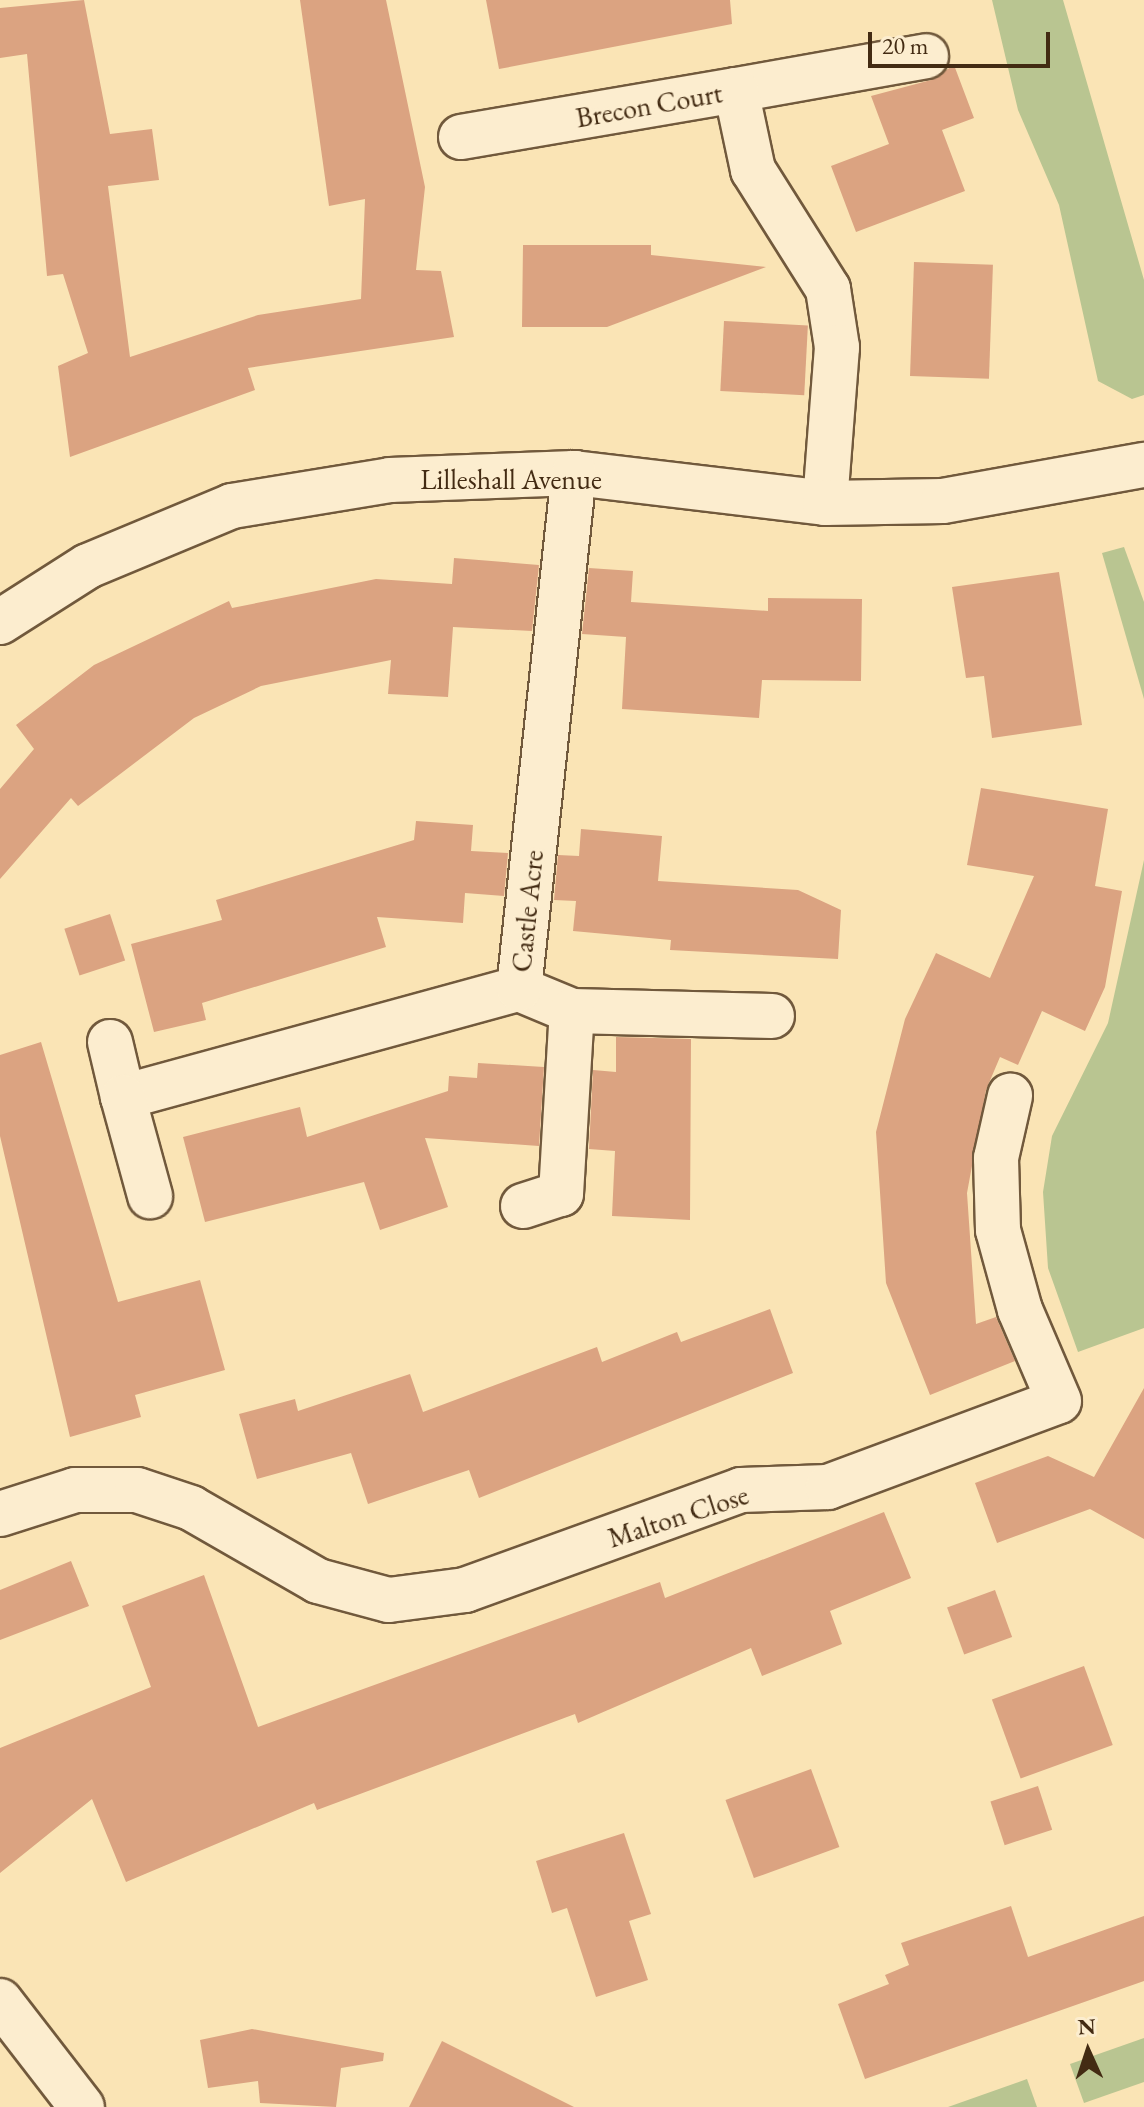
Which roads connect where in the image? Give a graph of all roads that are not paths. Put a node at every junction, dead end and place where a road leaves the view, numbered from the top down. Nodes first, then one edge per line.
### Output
1 (926, 56) dead end
2 (736, 90) junction
3 (461, 137) dead end
4 (1144, 465) edge
5 (574, 473) junction
6 (825, 503) junction
7 (0, 622) edge
8 (519, 989) junction
9 (572, 1011) junction
10 (772, 1016) dead end
11 (110, 1042) dead end
12 (1010, 1096) dead end
13 (123, 1097) junction
14 (150, 1196) dead end
15 (523, 1206) dead end
16 (0, 1514) edge
17 (0, 2001) edge
18 (82, 2107) edge

1 - 2 street
2 - 3 street, Brecon Court
2 - 6 street, Brecon Court
4 - 6 street, Lilleshall Avenue
5 - 6 street, Lilleshall Avenue
5 - 7 street, Lilleshall Avenue
5 - 8 street, Castle Acre
8 - 9 street
8 - 13 street, Castle Acre
9 - 10 street
9 - 15 street
11 - 13 street
12 - 16 street, Malton Close
13 - 14 street
17 - 18 street

